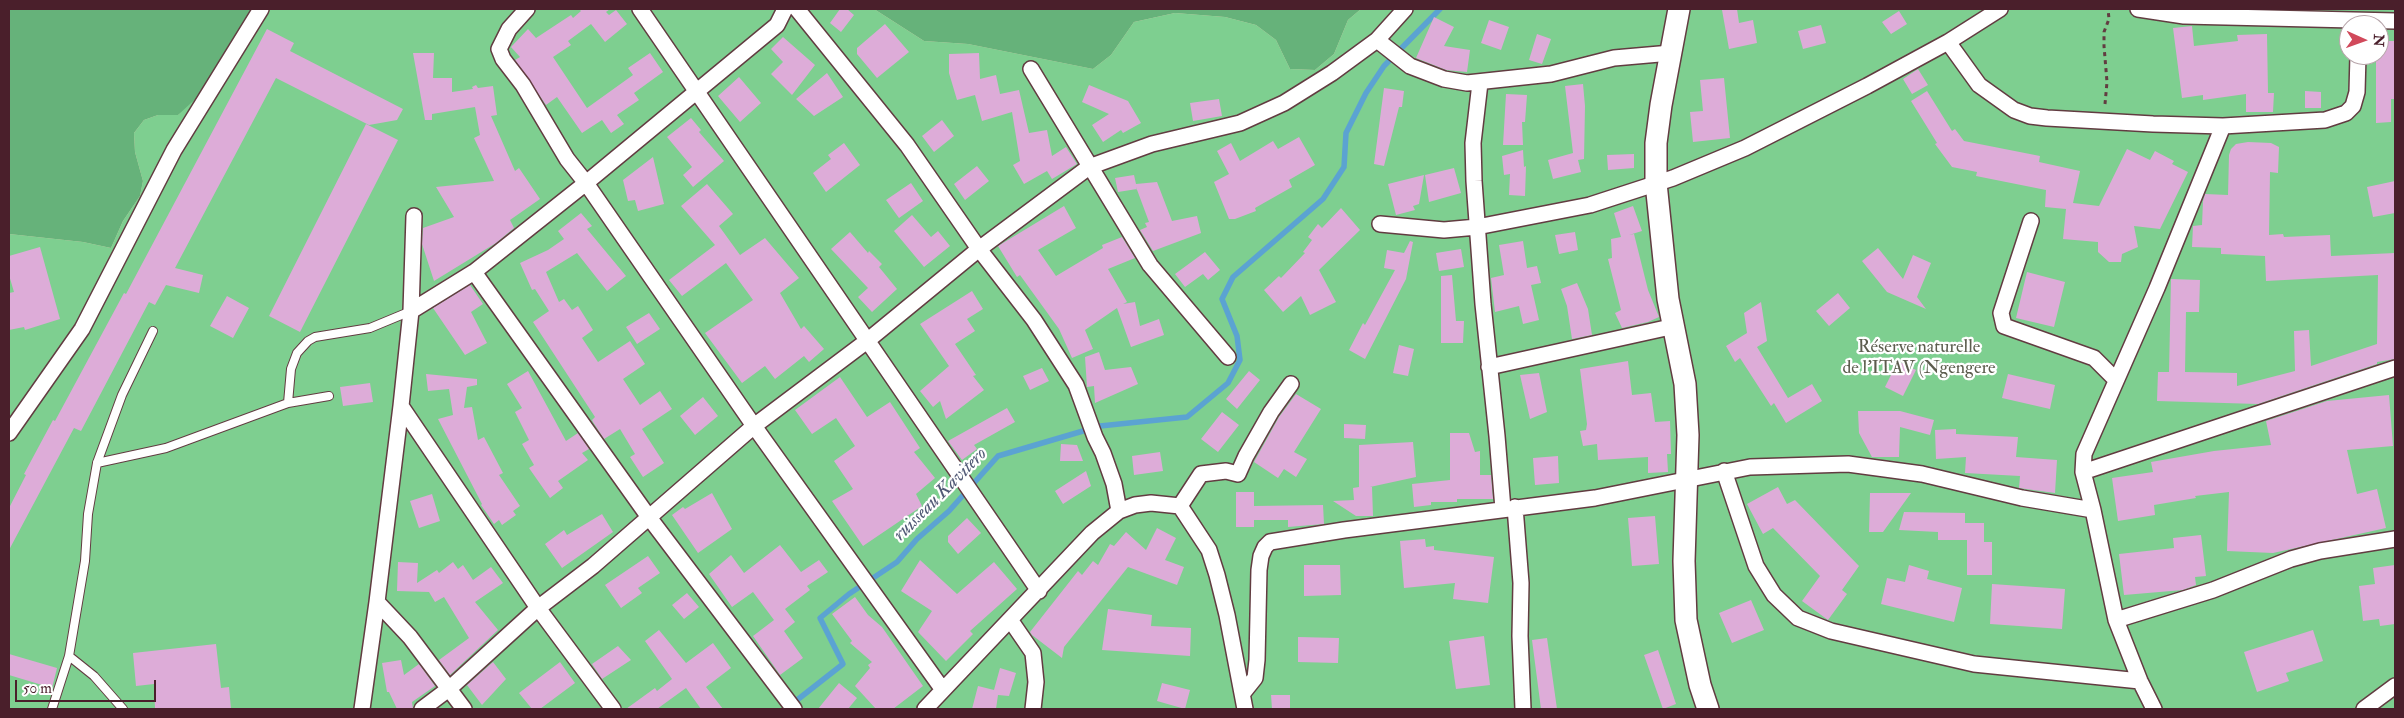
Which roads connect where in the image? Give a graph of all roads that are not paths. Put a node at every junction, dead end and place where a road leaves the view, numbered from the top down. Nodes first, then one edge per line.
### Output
1 (261, 9) edge
2 (528, 9) edge
3 (640, 9) edge
4 (785, 9) edge
5 (797, 9) edge
6 (1405, 9) edge
7 (1680, 9) edge
8 (2000, 9) edge
9 (2138, 9) edge
10 (2339, 22) edge
11 (1377, 40) junction
12 (1948, 42) junction
13 (1671, 53) junction
14 (2357, 65) edge
15 (1031, 69) dead end
16 (1480, 84) junction
17 (696, 92) junction
18 (2223, 126) junction
19 (1089, 168) junction
20 (586, 183) junction
21 (1656, 183) junction
22 (414, 216) dead end
23 (2031, 221) dead end
24 (1380, 224) dead end
25 (1478, 227) junction
26 (979, 249) junction
27 (474, 272) junction
28 (410, 310) junction
29 (1675, 326) junction
30 (153, 330) dead end
31 (866, 341) junction
32 (1228, 357) dead end
33 (1488, 367) junction
34 (2395, 368) edge
35 (2115, 380) junction
36 (1291, 384) dead end
37 (329, 396) dead end
38 (288, 403) junction
39 (401, 406) junction
40 (754, 426) junction
41 (9, 433) edge
42 (98, 464) junction
43 (1724, 471) junction
44 (2083, 472) junction
45 (1685, 481) junction
46 (1180, 506) junction
47 (1509, 508) junction
48 (2093, 510) junction
49 (1119, 511) junction
50 (648, 516) junction
51 (2395, 539) edge
52 (1039, 591) junction
53 (377, 602) junction
54 (538, 608) junction
55 (2116, 620) junction
56 (1011, 621) junction
57 (69, 656) junction
58 (2140, 681) junction
59 (2395, 686) edge
60 (450, 688) junction
61 (943, 690) junction
62 (1243, 692) junction
63 (52, 709) edge
64 (123, 709) edge
65 (362, 709) edge
66 (422, 709) edge
67 (464, 709) edge
68 (613, 709) edge
69 (794, 709) edge
70 (925, 709) edge
71 (1033, 709) edge
72 (1245, 709) edge
73 (1523, 709) edge
74 (1708, 709) edge
75 (2154, 709) edge
76 (2364, 709) edge

1 - 41 street
2 - 20 street
3 - 17 street
4 - 17 street
5 - 26 street
6 - 11 street
7 - 13 street
8 - 12 street
9 - 10 street
11 - 16 street
11 - 19 street
12 - 18 street
12 - 21 street
13 - 16 street
13 - 21 street
14 - 18 street
15 - 19 street
16 - 25 street
17 - 20 street
17 - 31 street
18 - 35 street
19 - 26 street
19 - 32 street
20 - 27 street
20 - 40 street
21 - 25 street
21 - 29 street
22 - 28 street
23 - 35 street
24 - 25 street
25 - 33 street
26 - 31 street
26 - 49 street
27 - 28 street
27 - 50 street
28 - 38 lane
28 - 39 street
29 - 33 street
29 - 45 street
30 - 42 lane
31 - 40 street
31 - 52 street
33 - 47 street
34 - 44 street
35 - 44 street
36 - 46 street
37 - 38 lane
38 - 42 lane
39 - 53 street
39 - 54 street
40 - 50 street
40 - 61 street
42 - 57 lane
43 - 45 street
43 - 48 street
43 - 58 street
44 - 48 street
45 - 47 street
45 - 74 street
46 - 49 street
46 - 62 street
47 - 62 street
47 - 73 street
48 - 55 street
49 - 52 street
50 - 54 street
50 - 69 street
51 - 55 street
52 - 56 street
53 - 60 street
53 - 65 street
54 - 60 street
54 - 68 street
55 - 58 street
56 - 61 street
56 - 71 street
57 - 63 lane
57 - 64 lane
58 - 75 street
59 - 76 street
60 - 66 street
60 - 67 street
61 - 70 street
62 - 72 street

